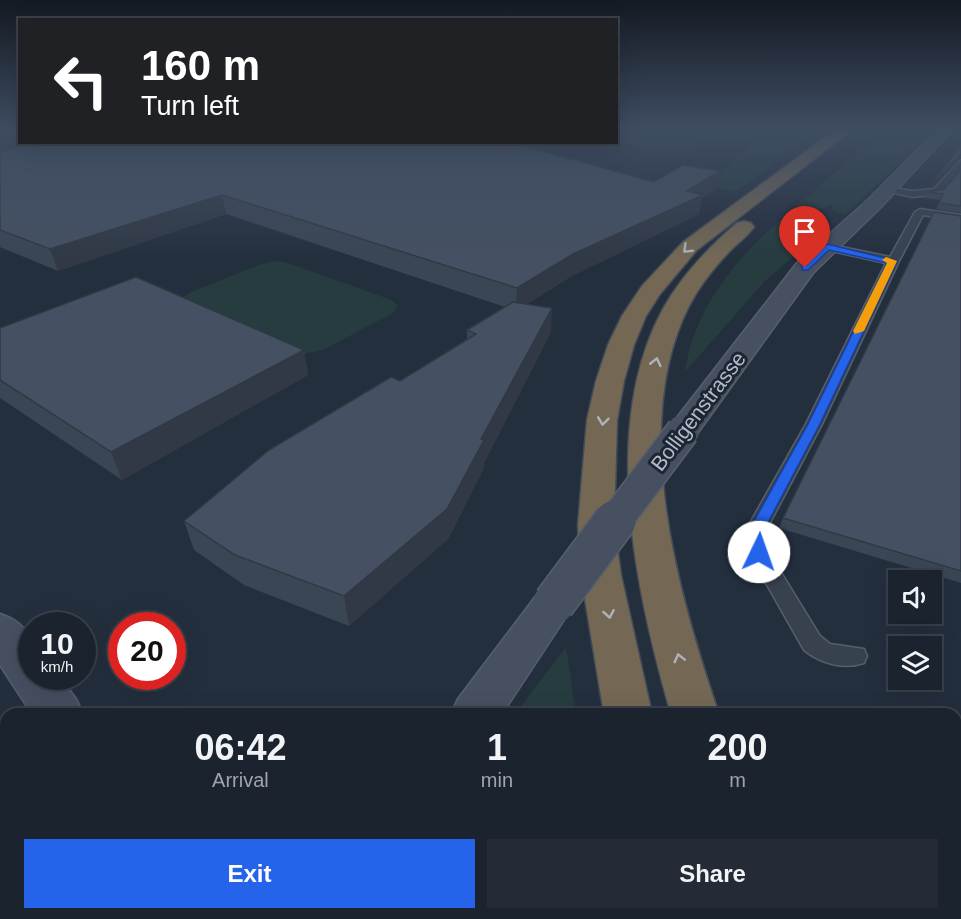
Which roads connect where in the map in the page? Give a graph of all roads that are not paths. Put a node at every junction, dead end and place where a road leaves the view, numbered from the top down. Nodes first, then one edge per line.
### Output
1 (796, 173) edge
2 (808, 173) edge
3 (904, 173) edge
4 (953, 173) edge
5 (888, 190) junction
6 (961, 218) edge
7 (827, 247) junction
8 (893, 261) junction
9 (0, 631) edge
10 (18, 656) edge
11 (855, 656) dead end
12 (42, 690) edge
13 (55, 708) edge
14 (480, 708) edge
15 (627, 708) edge
16 (693, 708) edge

1 -> 15 highway
16 -> 2 highway
3 - 5 main road, Bolligenstrasse
4 - 5 lane
5 - 7 main road, Bolligenstrasse
6 - 8 lane
7 - 8 lane
7 - 14 main road, Bolligenstrasse, bridge
8 - 11 lane
9 - 10 main road
12 - 13 main road

